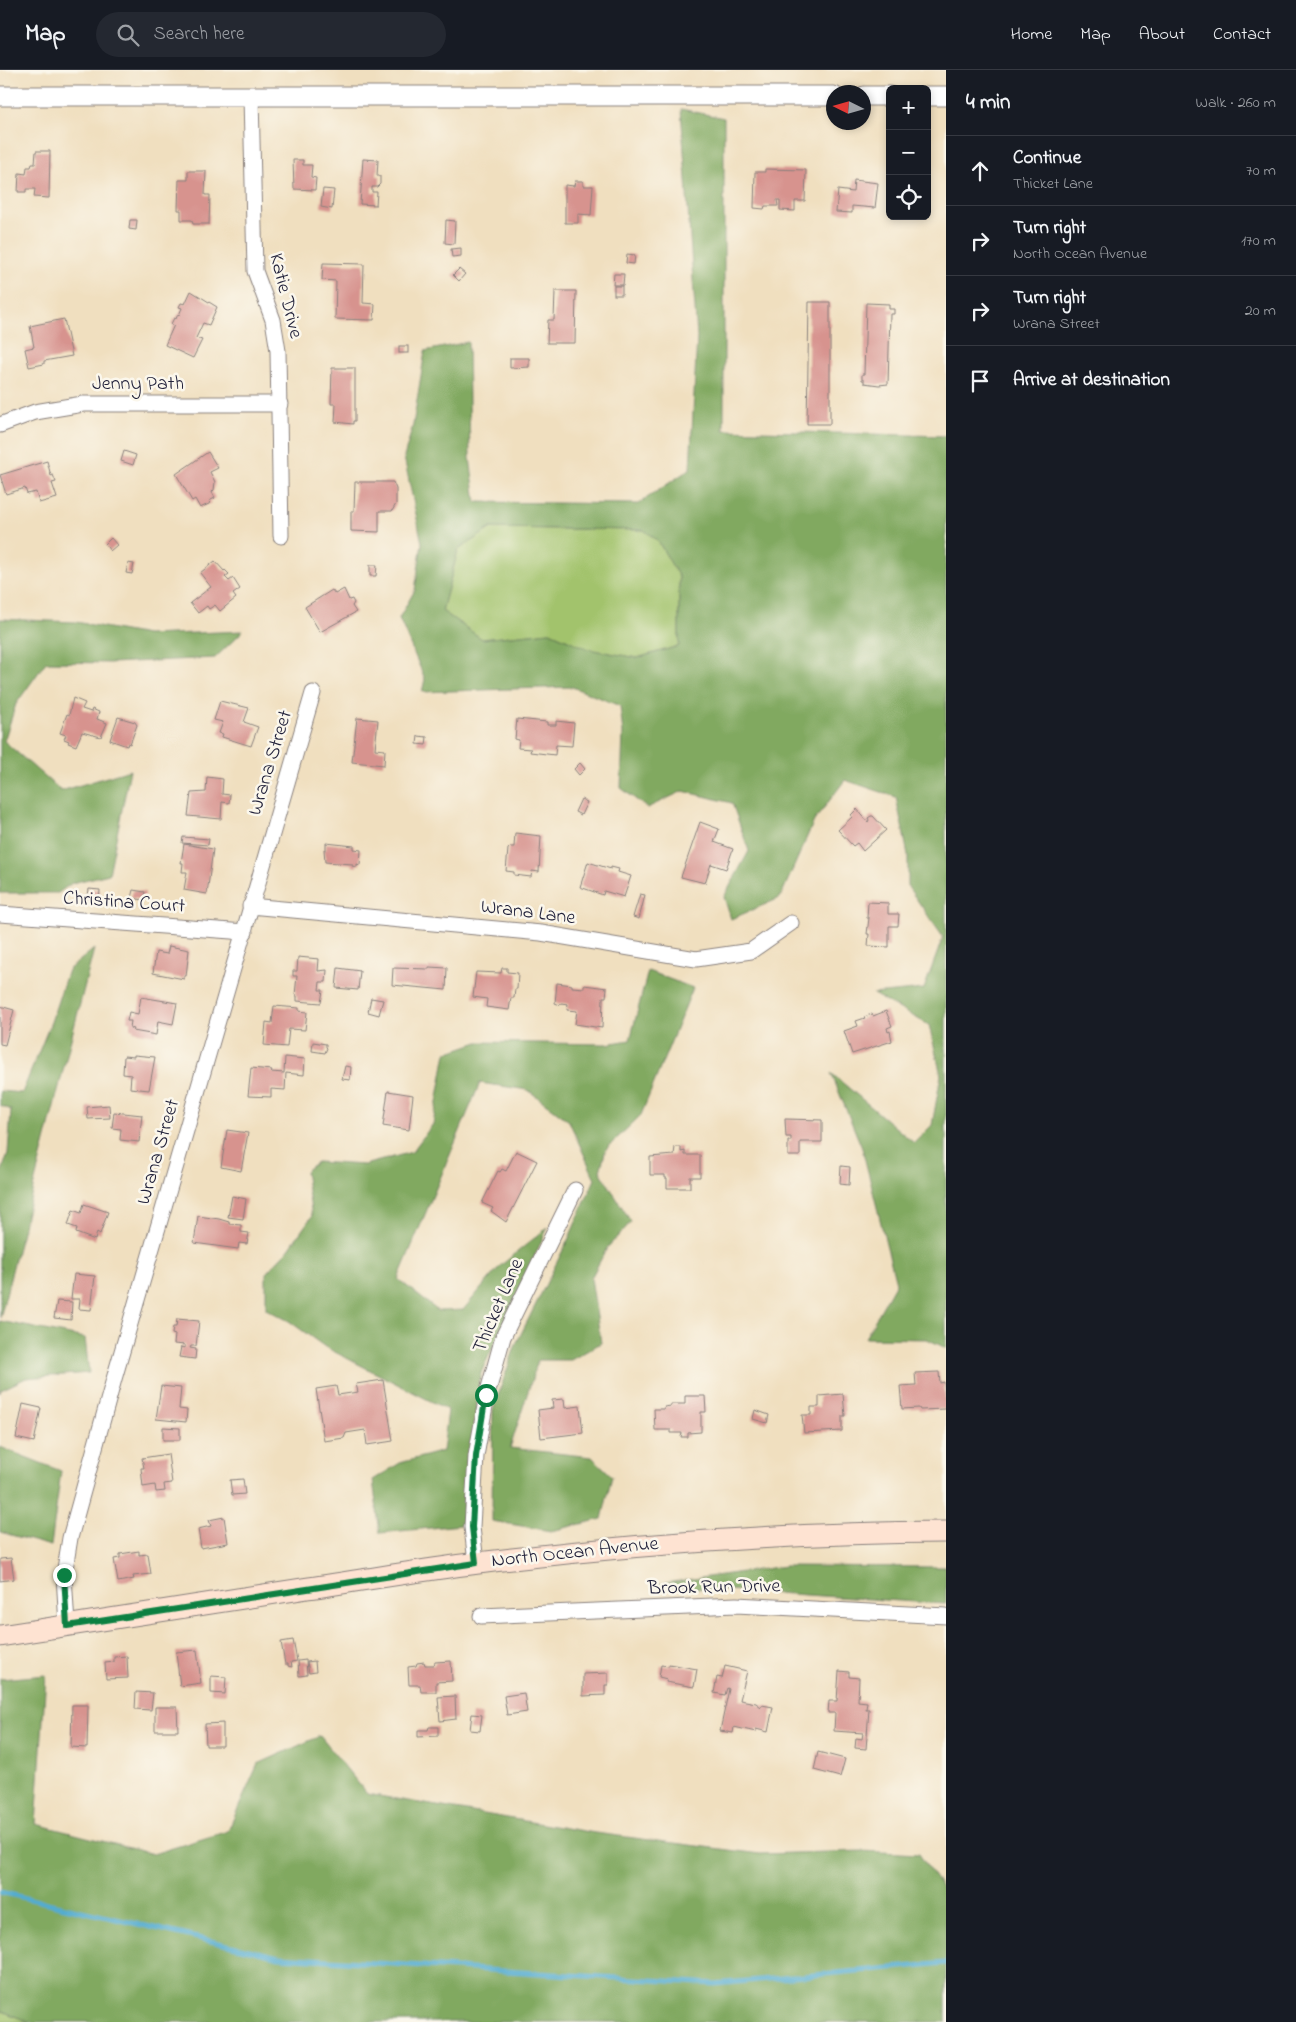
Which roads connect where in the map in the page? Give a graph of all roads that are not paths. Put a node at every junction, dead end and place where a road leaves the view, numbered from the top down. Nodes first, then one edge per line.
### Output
1 (0, 96) edge
2 (251, 96) junction
3 (826, 96) edge
4 (871, 96) edge
5 (886, 96) edge
6 (931, 96) edge
7 (946, 96) edge
8 (280, 404) junction
9 (0, 425) edge
10 (281, 536) dead end
11 (313, 693) dead end
12 (250, 906) junction
13 (0, 914) edge
14 (791, 923) dead end
15 (245, 932) junction
16 (576, 1190) dead end
17 (946, 1532) edge
18 (476, 1563) junction
19 (481, 1616) dead end
20 (946, 1616) edge
21 (67, 1626) junction
22 (0, 1636) edge

1 - 2 street
2 - 3 street
2 - 8 street, Katie Drive
4 - 5 street
6 - 7 street
8 - 9 street, Jenny Path
8 - 10 street, Katie Drive
11 - 12 street, Wrana Street
12 - 14 street, Wrana Lane
12 - 15 street, Wrana Street
13 - 15 street, Christina Court
15 - 21 street, Wrana Street
16 - 18 street, Thicket Lane
17 - 18 main road, North Ocean Avenue
18 - 21 main road, North Ocean Avenue
19 - 20 street, Brook Run Drive
21 - 22 main road, North Ocean Avenue

